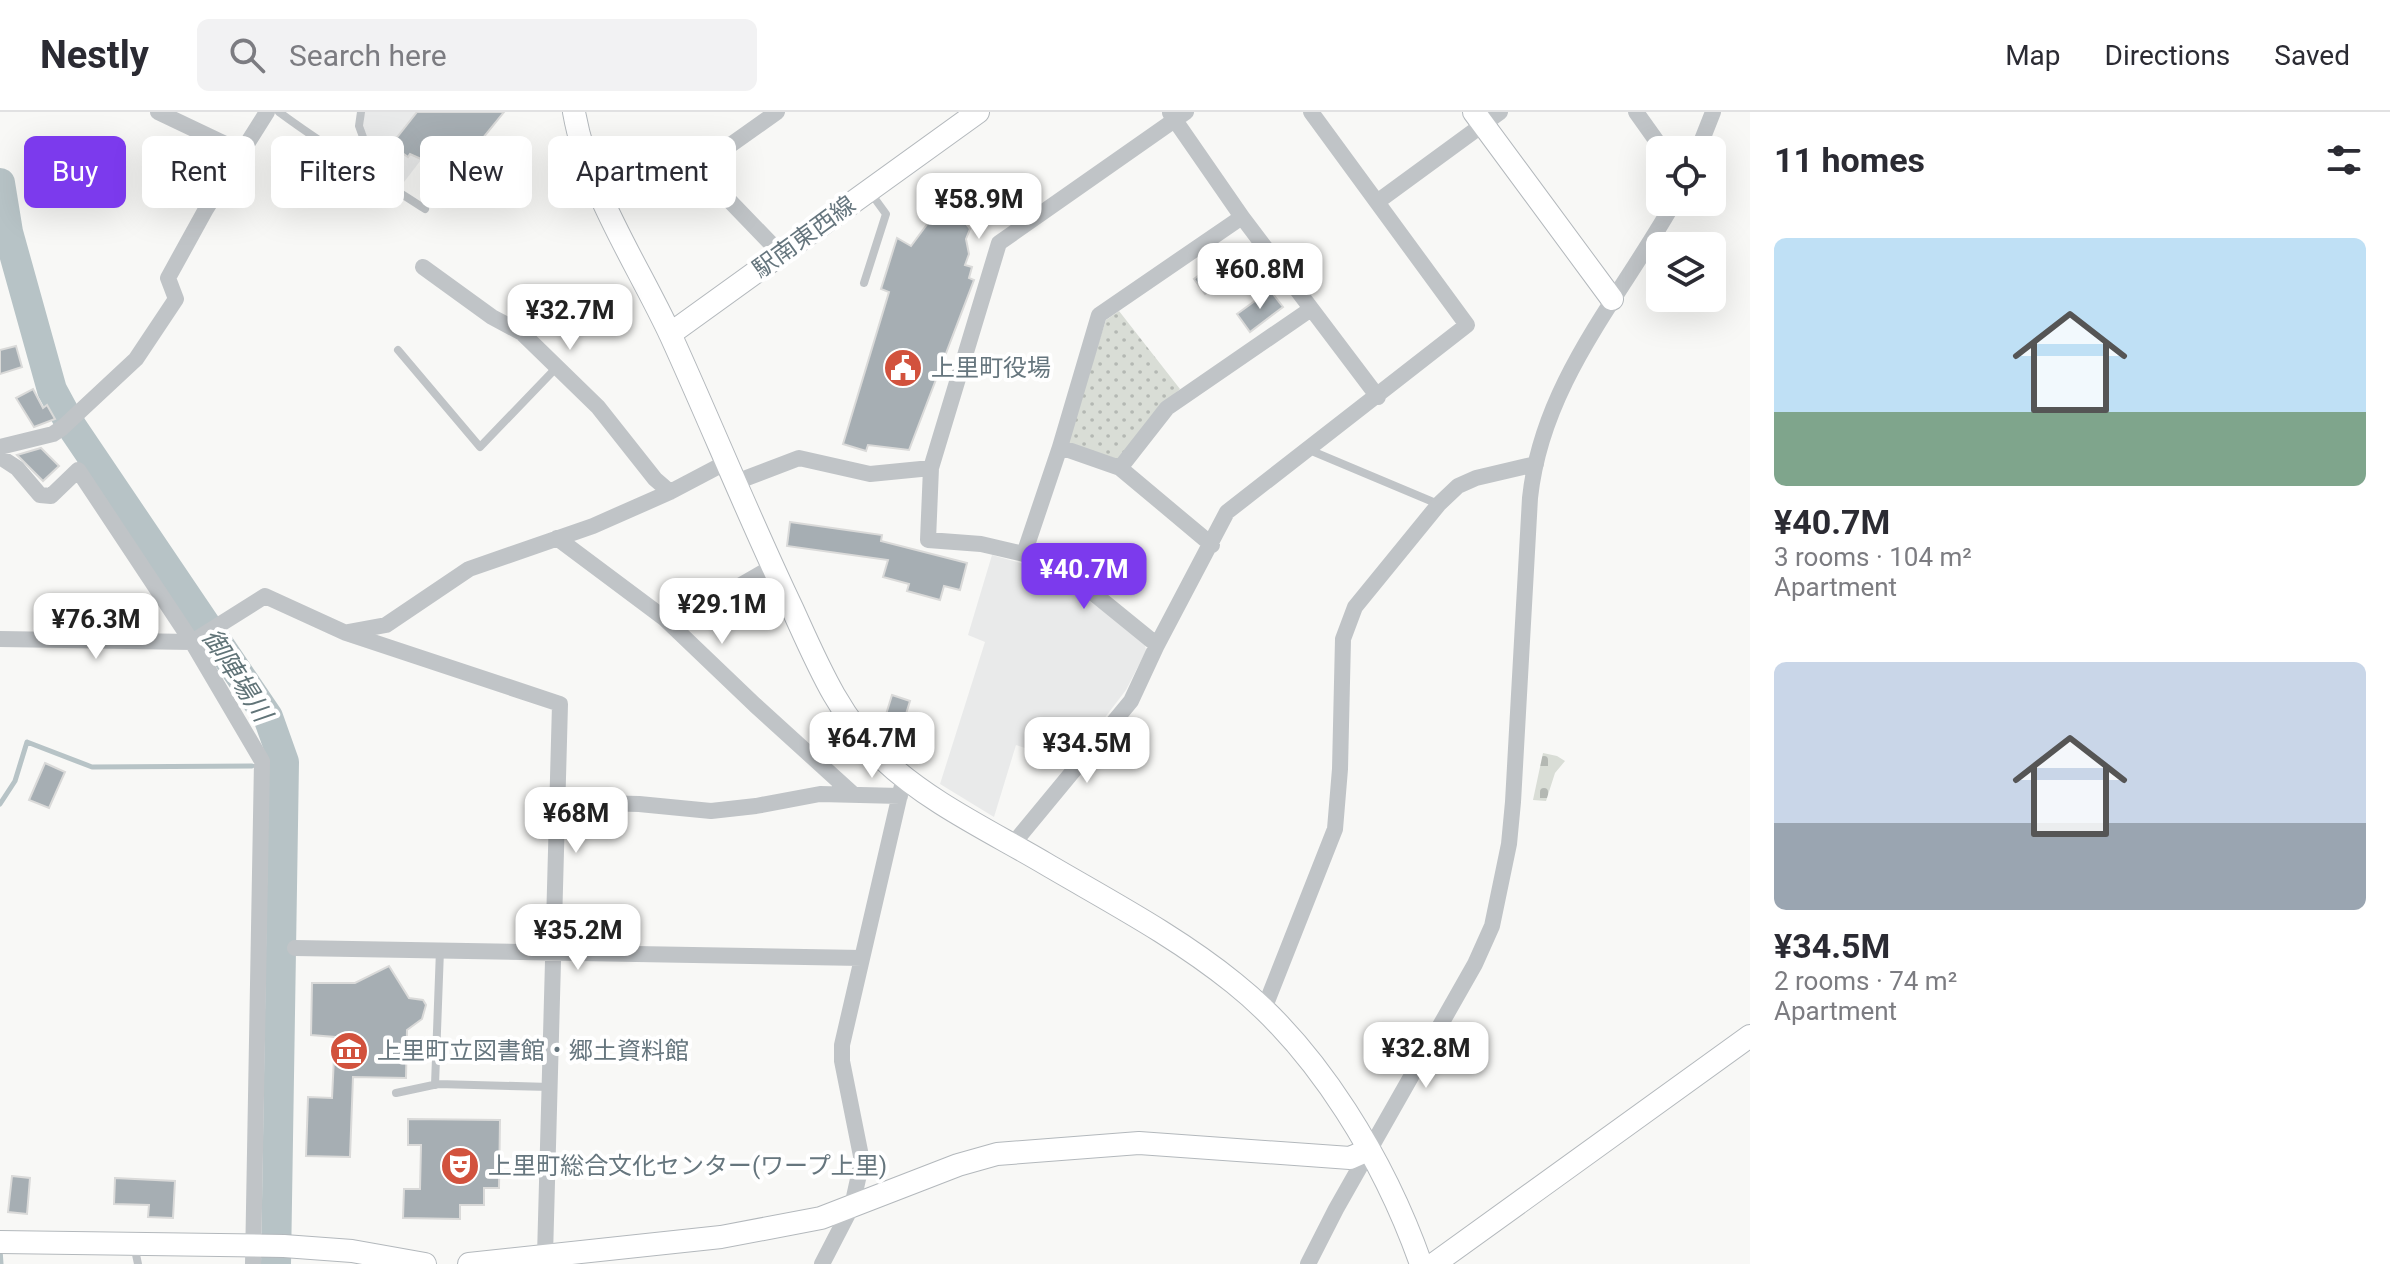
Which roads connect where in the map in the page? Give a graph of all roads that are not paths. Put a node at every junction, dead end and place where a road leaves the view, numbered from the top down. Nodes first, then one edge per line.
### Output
1 (158, 112) edge
2 (267, 112) edge
3 (279, 112) edge
4 (361, 112) edge
5 (574, 112) edge
6 (777, 112) edge
7 (978, 112) edge
8 (1311, 112) edge
9 (1636, 112) edge
10 (1713, 112) edge
11 (1177, 115) edge
12 (1486, 116) edge
13 (208, 136) edge
14 (252, 136) edge
15 (311, 136) edge
16 (363, 136) edge
17 (1653, 136) edge
18 (1704, 136) edge
19 (869, 190) junction
20 (404, 195) edge
21 (1377, 202) junction
22 (209, 208) edge
23 (425, 209) dead end
24 (1666, 216) edge
25 (1242, 217) junction
26 (780, 253) junction
27 (423, 267) dead end
28 (864, 283) dead end
29 (1612, 299) junction
30 (1311, 309) junction
31 (670, 334) junction
32 (398, 350) dead end
33 (557, 367) junction
34 (1378, 397) junction
35 (0, 447) edge
36 (1060, 447) junction
37 (1307, 449) junction
38 (0, 457) edge
39 (1536, 464) junction
40 (931, 468) junction
41 (1120, 468) junction
42 (732, 472) junction
43 (670, 492) junction
44 (1439, 504) junction
45 (557, 538) junction
46 (1212, 545) junction
47 (1024, 554) junction
48 (772, 567) junction
49 (672, 625) junction
50 (346, 633) junction
51 (0, 639) edge
52 (194, 641) junction
53 (1157, 645) junction
54 (902, 786) junction
55 (854, 795) junction
56 (558, 802) junction
57 (1013, 844) junction
58 (295, 948) dead end
59 (440, 950) junction
60 (553, 952) junction
61 (862, 958) junction
62 (1264, 1009) junction
63 (1750, 1036) edge
64 (435, 1085) junction
65 (550, 1087) junction
66 (396, 1093) dead end
67 (1368, 1150) junction
68 (852, 1206) junction
69 (0, 1242) edge
70 (136, 1253) edge
71 (253, 1255) edge
72 (614, 1256) edge
73 (550, 1258) edge
74 (425, 1264) edge
75 (469, 1264) edge
76 (822, 1264) edge
77 (1308, 1264) edge
78 (1421, 1264) edge
79 (1434, 1264) edge

1 - 13 street
2 - 14 street
3 - 15 lane
4 - 16 lane
5 - 31 street
6 - 26 street
7 - 19 street, 駅南東西線
8 - 21 street
9 - 17 street
10 - 18 street
11 - 25 street
11 - 40 street
12 - 21 street
12 - 29 street
19 - 26 street, 駅南東西線
19 - 28 lane
20 - 23 lane
21 - 34 street
22 - 35 street
24 - 29 street
25 - 30 street
25 - 36 street
26 - 31 street, 駅南東西線
27 - 33 street
29 - 39 street
30 - 34 street
30 - 41 street
31 - 42 street
32 - 33 lane
33 - 43 street
34 - 37 street
36 - 41 street
36 - 47 street
37 - 44 lane
37 - 46 street
38 - 52 street
39 - 44 street
39 - 67 street
40 - 42 street
40 - 47 street
41 - 46 street
42 - 43 street
42 - 48 street
43 - 45 street
44 - 62 street
45 - 49 street
45 - 50 street
46 - 53 street
47 - 53 street
48 - 49 street
48 - 54 street
49 - 55 street
50 - 52 street
50 - 56 street
51 - 52 street
52 - 71 street
53 - 57 street
54 - 55 street
54 - 57 street
54 - 61 street
55 - 56 street
56 - 60 street
57 - 62 street
58 - 59 street
59 - 60 street
59 - 64 lane
60 - 61 street
60 - 65 street
61 - 68 street
62 - 67 street
63 - 79 street
64 - 65 lane
64 - 66 lane
65 - 73 street
67 - 68 street
67 - 77 street
67 - 78 street
68 - 72 street
68 - 76 street
69 - 70 street
70 - 71 street
71 - 74 street
72 - 73 street
73 - 75 street

